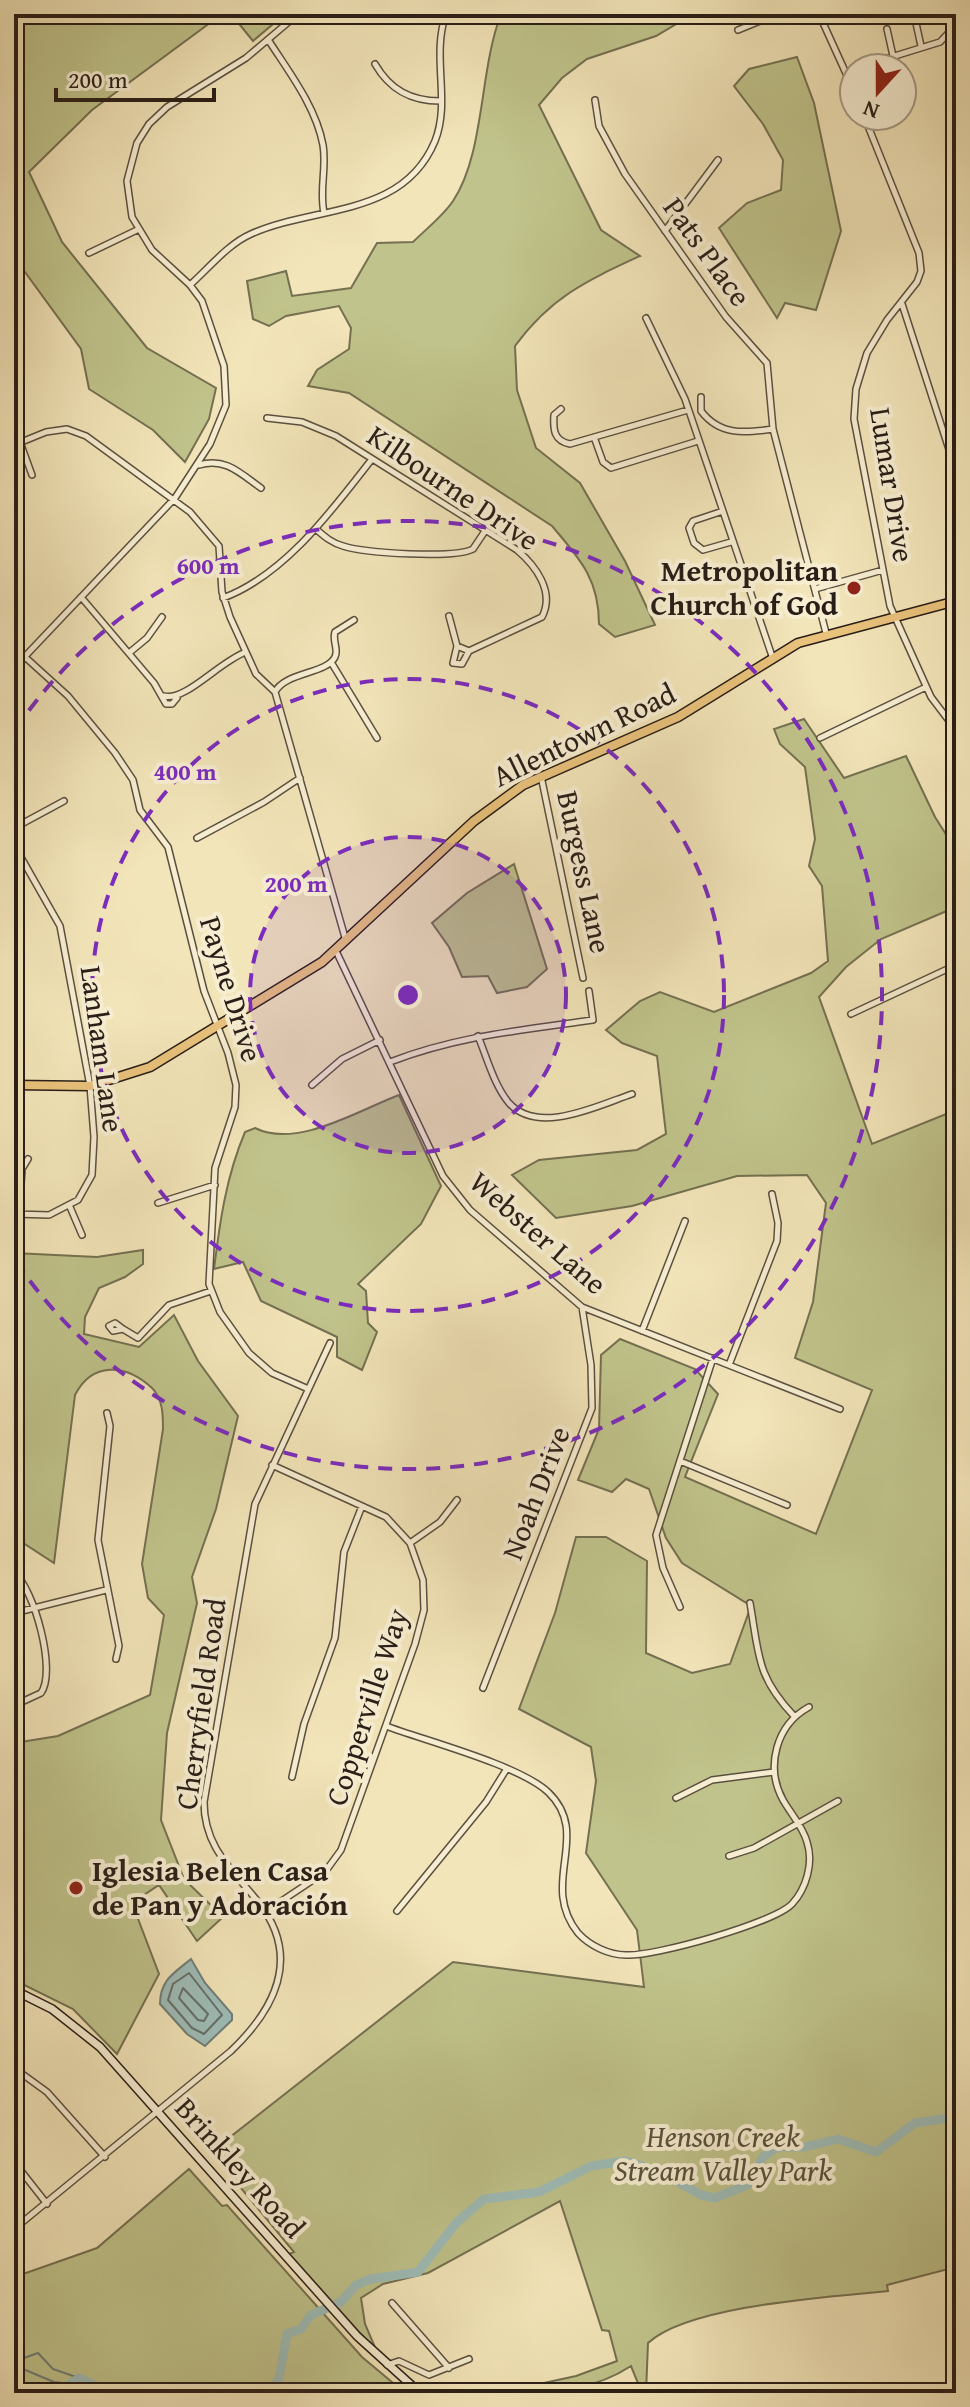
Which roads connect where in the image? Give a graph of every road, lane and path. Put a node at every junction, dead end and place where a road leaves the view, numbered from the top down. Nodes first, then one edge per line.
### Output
1 (298, 14) edge
2 (446, 14) edge
3 (777, 14) edge
4 (819, 14) edge
5 (914, 15) edge
6 (896, 18) dead end
7 (956, 25) edge
8 (887, 29) dead end
9 (738, 30) dead end
10 (269, 41) junction
11 (921, 46) junction
12 (892, 52) edge
13 (904, 52) edge
14 (838, 54) edge
15 (375, 64) dead end
16 (595, 100) dead end
17 (440, 101) junction
18 (870, 132) edge
19 (718, 160) dead end
20 (324, 213) junction
21 (137, 230) junction
22 (665, 231) junction
23 (89, 253) dead end
24 (190, 285) junction
25 (902, 304) junction
26 (646, 318) dead end
27 (701, 397) dead end
28 (561, 409) dead end
29 (688, 410) junction
30 (267, 418) dead end
31 (773, 429) junction
32 (594, 437) junction
33 (698, 441) junction
34 (17, 444) edge
35 (372, 459) junction
36 (199, 464) junction
37 (956, 471) edge
38 (32, 475) dead end
39 (261, 488) dead end
40 (175, 498) junction
41 (720, 512) junction
42 (317, 530) junction
43 (485, 531) junction
44 (731, 542) junction
45 (883, 570) junction
46 (814, 589) junction
47 (81, 597) junction
48 (223, 598) junction
49 (956, 601) edge
50 (449, 616) dead end
51 (894, 616) junction
52 (162, 617) dead end
53 (354, 620) dead end
54 (826, 633) junction
55 (457, 646) junction
56 (469, 651) junction
57 (246, 652) junction
58 (129, 653) junction
59 (772, 656) junction
60 (25, 657) junction
61 (331, 662) junction
62 (14, 668) edge
63 (926, 687) junction
64 (275, 692) junction
65 (956, 730) edge
66 (377, 738) dead end
67 (820, 738) dead end
68 (541, 775) junction
69 (301, 778) junction
70 (64, 801) dead end
71 (14, 828) edge
72 (197, 838) dead end
73 (14, 845) edge
74 (347, 942) junction
75 (336, 951) junction
76 (956, 965) edge
77 (583, 978) dead end
78 (589, 991) dead end
79 (851, 1014) dead end
80 (217, 1028) junction
81 (478, 1036) junction
82 (380, 1040) junction
83 (390, 1062) junction
84 (14, 1085) edge
85 (312, 1085) dead end
86 (90, 1086) junction
87 (632, 1094) dead end
88 (28, 1159) dead end
89 (215, 1185) junction
90 (772, 1194) dead end
91 (158, 1203) dead end
92 (70, 1207) junction
93 (16, 1214) edge
94 (685, 1221) dead end
95 (82, 1235) dead end
96 (211, 1291) junction
97 (582, 1307) junction
98 (107, 1316) dead end
99 (642, 1331) junction
100 (330, 1343) dead end
101 (713, 1358) junction
102 (729, 1365) junction
103 (306, 1388) junction
104 (840, 1409) dead end
105 (107, 1413) dead end
106 (680, 1461) junction
107 (272, 1465) junction
108 (457, 1500) dead end
109 (787, 1505) dead end
110 (362, 1506) junction
111 (410, 1543) junction
112 (14, 1572) edge
113 (106, 1590) junction
114 (750, 1603) dead end
115 (34, 1606) junction
116 (680, 1607) dead end
117 (14, 1613) edge
118 (116, 1659) dead end
119 (483, 1688) dead end
120 (15, 1705) edge
121 (809, 1707) dead end
122 (794, 1716) junction
123 (386, 1726) junction
124 (506, 1770) junction
125 (774, 1772) junction
126 (292, 1777) dead end
127 (676, 1798) dead end
128 (838, 1801) dead end
129 (798, 1823) junction
130 (729, 1856) dead end
131 (397, 1911) dead end
132 (265, 1912) junction
133 (14, 1990) edge
134 (14, 2068) edge
135 (158, 2113) junction
136 (105, 2157) junction
137 (14, 2162) edge
138 (47, 2204) junction
139 (14, 2229) edge
140 (392, 2303) dead end
141 (469, 2359) dead end
142 (387, 2365) junction
143 (449, 2368) junction
144 (420, 2393) edge

1 - 10 street
2 - 17 street
3 - 9 street
4 - 14 street
5 - 6 street
5 - 11 street
7 - 11 street
8 - 12 street
10 - 20 street
10 - 21 street
11 - 13 street
15 - 17 street
16 - 22 street, Pats Place
17 - 20 street
18 - 25 street, Lumar Drive
19 - 22 street
20 - 24 street
21 - 23 street
21 - 24 street
22 - 31 street, Pats Place
24 - 36 street
25 - 37 street
25 - 45 street, Lumar Drive
26 - 29 street
27 - 31 street
28 - 32 street
29 - 32 street
29 - 33 street
30 - 35 street, Kilbourne Drive
31 - 46 street, Pats Place
32 - 33 street
33 - 41 street
34 - 38 street
34 - 40 street
35 - 42 street
35 - 43 street, Kilbourne Drive
36 - 39 street
36 - 40 street
40 - 47 street
40 - 48 street
41 - 44 street
41 - 44 street
42 - 43 street
42 - 48 street
43 - 56 street, Kilbourne Drive
44 - 59 street
45 - 46 street
45 - 51 street, Lumar Drive
46 - 54 street, Pats Place
47 - 58 street
47 - 60 street
48 - 57 street
49 - 51 main road, Allentown Road
50 - 55 street
51 - 54 main road, Allentown Road
51 - 63 street, Lumar Drive
52 - 58 street
53 - 61 street
54 - 59 main road, Allentown Road
55 - 56 street
55 - 56 street
57 - 58 street
57 - 64 street
59 - 68 main road, Allentown Road
60 - 62 street
60 - 80 street, Payne Drive
61 - 64 street
61 - 66 street
63 - 65 street, Lumar Drive
63 - 67 street
64 - 69 street
68 - 74 main road, Allentown Road
68 - 77 street, Burgess Lane
69 - 72 street
69 - 74 street
70 - 71 street
73 - 86 street, Lanham Lane
74 - 75 main road, Allentown Road
75 - 80 main road, Allentown Road
75 - 82 street, Webster Lane
76 - 79 street
78 - 81 street, Burgess Lane
80 - 86 main road, Allentown Road
80 - 89 street, Payne Drive
81 - 83 street
81 - 87 street
82 - 83 street, Webster Lane
82 - 85 street
83 - 97 street, Webster Lane
84 - 86 main road, Allentown Road
86 - 92 street, Lanham Lane
88 - 93 street
89 - 91 street
89 - 96 street, Payne Drive
90 - 102 street
92 - 93 street
92 - 95 street
94 - 99 street
96 - 98 street
96 - 103 street, Payne Drive
97 - 99 street, Webster Lane
97 - 119 street, Noah Drive
99 - 101 street, Webster Lane
100 - 103 street, Cherryfield Road
101 - 102 street, Webster Lane
101 - 106 street
102 - 104 street, Webster Lane
103 - 107 street, Cherryfield Road
105 - 113 street
106 - 109 street
106 - 116 street
107 - 110 street, Copperville Way
107 - 132 street, Cherryfield Road
108 - 111 street
110 - 111 street, Copperville Way
110 - 126 street
111 - 123 street, Copperville Way
112 - 115 street
113 - 115 street
113 - 118 street
114 - 122 street
115 - 117 street
115 - 120 street
121 - 122 street
122 - 125 street
123 - 124 street
123 - 132 street, Copperville Way
124 - 129 street
124 - 131 street
125 - 127 street
125 - 129 street
128 - 129 street
129 - 130 street
132 - 135 street, Cherryfield Road
133 - 135 main road, Brinkley Road
134 - 136 street
135 - 136 street, Cherryfield Road
135 - 142 main road, Brinkley Road
136 - 138 street, Cherryfield Road
137 - 138 street
138 - 139 street, Cherryfield Road
140 - 143 street
141 - 143 street
142 - 143 street
142 - 144 main road, Brinkley Road

